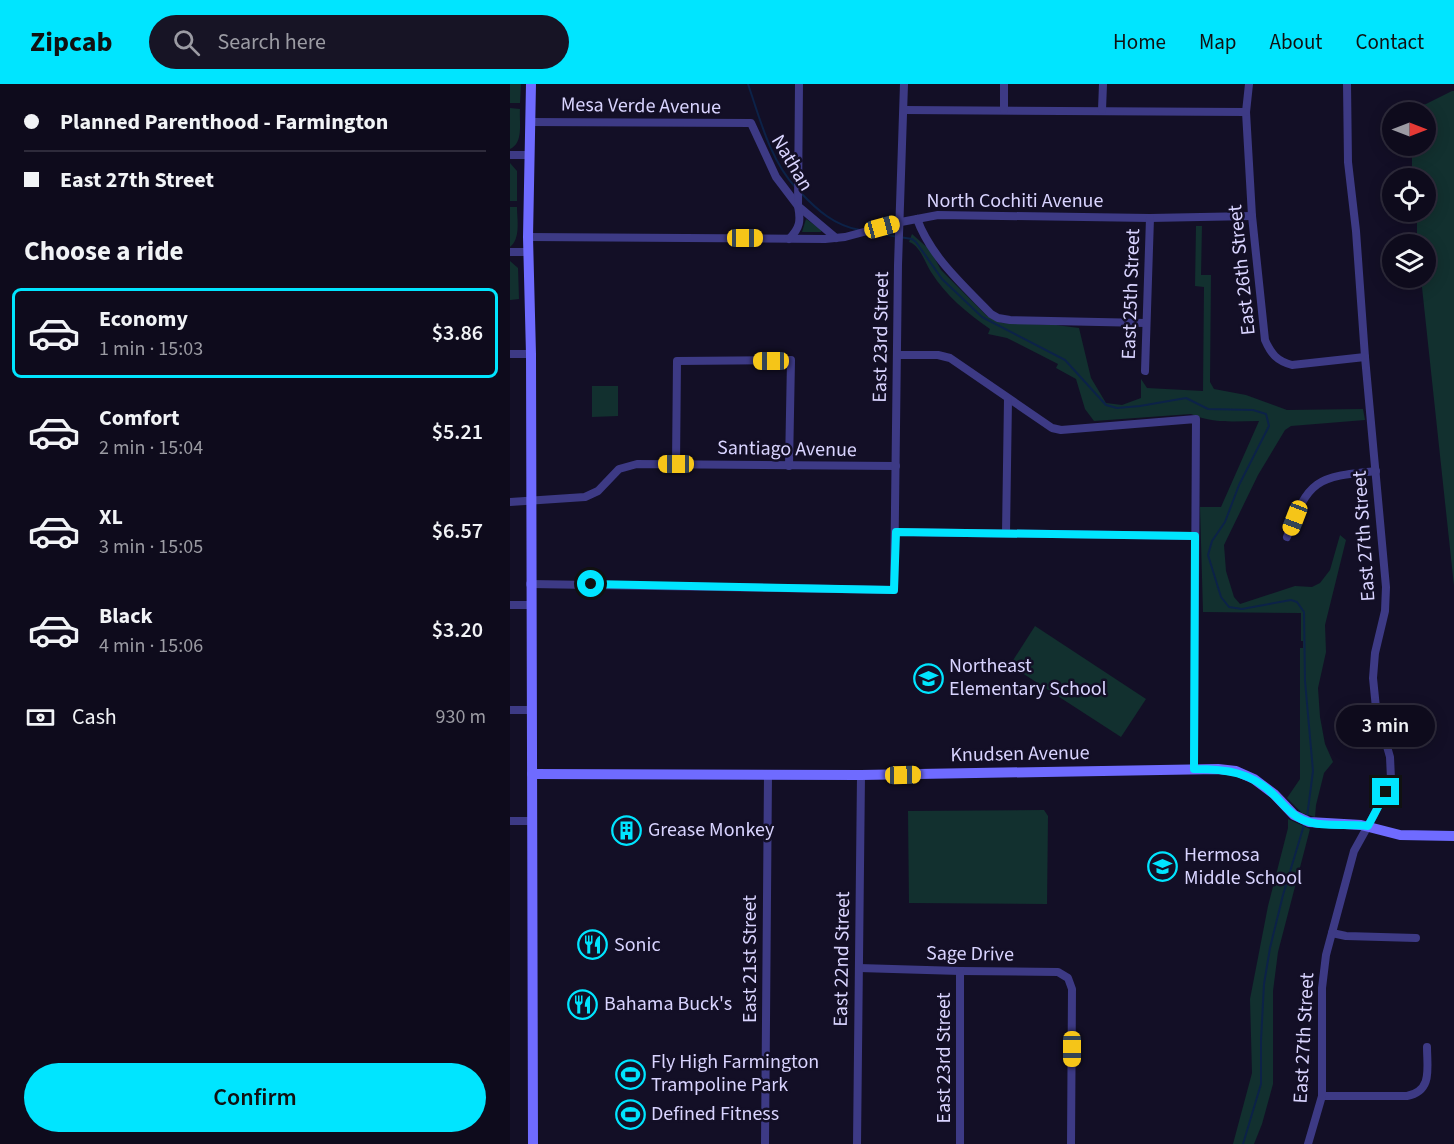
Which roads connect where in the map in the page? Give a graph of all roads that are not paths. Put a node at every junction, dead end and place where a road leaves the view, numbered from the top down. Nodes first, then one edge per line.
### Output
1 (531, 84) edge
2 (799, 84) edge
3 (904, 84) edge
4 (1004, 84) edge
5 (1103, 84) edge
6 (1249, 84) edge
7 (1347, 84) edge
8 (904, 110) junction
9 (1004, 110) junction
10 (1102, 110) junction
11 (1246, 112) junction
12 (530, 122) junction
13 (751, 123) joint
14 (510, 155) edge
15 (529, 155) junction
16 (798, 206) junction
17 (1252, 216) junction
18 (1150, 218) junction
19 (917, 219) junction
20 (901, 222) junction
21 (528, 237) junction
22 (836, 238) junction
23 (789, 239) junction
24 (510, 252) edge
25 (528, 252) junction
26 (1146, 323) junction
27 (510, 354) edge
28 (531, 354) junction
29 (897, 355) junction
30 (1365, 357) junction
31 (1145, 371) dead end
32 (1008, 399) junction
33 (676, 464) junction
34 (789, 466) junction
35 (896, 466) junction
36 (1376, 471) junction
37 (530, 500) junction
38 (510, 502) edge
39 (896, 532) junction
40 (1006, 532) junction
41 (1195, 536) junction
42 (1287, 537) dead end
43 (530, 584) junction
44 (510, 605) edge
45 (530, 605) junction
46 (510, 710) edge
47 (531, 710) junction
48 (1194, 769) junction
49 (532, 774) junction
50 (768, 774) junction
51 (861, 775) junction
52 (510, 821) edge
53 (532, 821) junction
54 (1368, 826) junction
55 (1454, 837) edge
56 (1332, 933) junction
57 (1416, 938) dead end
58 (859, 968) junction
59 (960, 971) junction
60 (1427, 1047) dead end
61 (1322, 1096) junction
62 (533, 1144) edge
63 (765, 1144) edge
64 (856, 1144) edge
65 (960, 1144) edge
66 (1071, 1144) edge
67 (1308, 1144) edge

1 - 12 main road
2 - 16 street
3 - 8 street, East 23rd Street
4 - 9 street
5 - 10 street
6 - 11 street, East 26th Street
7 - 30 street, East 27th Street
8 - 9 street
8 - 20 street, East 23rd Street
9 - 10 street
10 - 11 street
11 - 17 street, East 26th Street
12 - 13 street, Mesa Verde Avenue
12 - 15 main road
13 - 16 street, Nathan
14 - 15 street
15 - 21 main road
16 - 22 street, Nathan
16 - 23 street
17 - 18 street, North Cochiti Avenue
17 - 30 street, East 26th Street
18 - 19 street, North Cochiti Avenue
18 - 26 street, East 25th Street
19 - 20 street, North Cochiti Avenue
19 - 26 street
20 - 22 street, North Cochiti Avenue
20 - 29 street, East 23rd Street
21 - 23 street, North Cochiti Avenue
21 - 25 main road
22 - 23 street, North Cochiti Avenue
24 - 25 street
25 - 28 main road
26 - 31 street, East 25th Street
27 - 28 street
28 - 37 main road
29 - 32 street
29 - 35 street, East 23rd Street
30 - 36 street, East 27th Street
32 - 40 street
32 - 41 street
33 - 34 street, Santiago Avenue
33 - 34 street
33 - 37 street, Santiago Avenue
34 - 35 street, Santiago Avenue
35 - 39 street, East 23rd Street
36 - 42 street
36 - 54 street, East 27th Street
37 - 38 street, Santiago Avenue
37 - 43 main road
39 - 40 street
39 - 43 street, East 23rd Street
40 - 41 street
41 - 48 street
43 - 45 main road
44 - 45 street
45 - 47 main road
46 - 47 street
47 - 49 main road
48 - 51 main road, Knudsen Avenue
48 - 54 main road, Knudsen Avenue
49 - 50 main road, Knudsen Avenue
49 - 53 main road
50 - 51 main road, Knudsen Avenue
50 - 63 street, East 21st Street
51 - 58 street, East 22nd Street
52 - 53 street
53 - 62 main road
54 - 55 main road, Knudsen Avenue
54 - 56 street, East 27th Street
56 - 57 street
56 - 61 street, East 27th Street
58 - 59 street, Sage Drive
58 - 64 street, East 22nd Street
59 - 65 street, East 23rd Street
59 - 66 street, Sage Drive
60 - 61 street
61 - 67 street, East 27th Street

